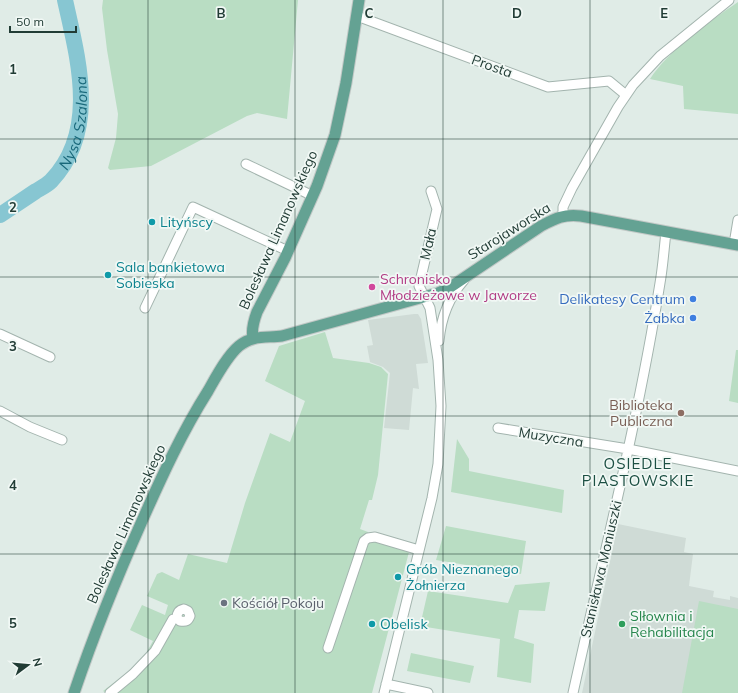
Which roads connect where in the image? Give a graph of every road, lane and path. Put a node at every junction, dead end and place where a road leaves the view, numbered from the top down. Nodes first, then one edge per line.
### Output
1 (359, 0) edge
2 (729, 0) edge
3 (358, 16) junction
4 (626, 95) junction
5 (246, 164) dead end
6 (431, 191) dead end
7 (312, 196) junction
8 (563, 216) junction
9 (738, 220) edge
10 (666, 232) junction
11 (736, 245) edge
12 (288, 251) junction
13 (468, 275) junction
14 (424, 297) junction
15 (145, 308) dead end
16 (0, 334) edge
17 (252, 338) junction
18 (50, 357) dead end
19 (438, 360) junction
20 (0, 411) edge
21 (498, 428) dead end
22 (62, 440) dead end
23 (628, 449) junction
24 (738, 471) edge
25 (419, 550) junction
26 (177, 618) dead end
27 (328, 648) dead end
28 (385, 688) edge
29 (74, 693) edge
30 (110, 693) edge
31 (428, 693) edge
32 (573, 693) edge

1 - 3 main road, Bolesława Limanowskiego
2 - 4 street, Starojaworska
3 - 4 street, Prosta
3 - 7 main road, Bolesława Limanowskiego
4 - 8 street, Starojaworska
5 - 7 street
6 - 14 street, Mała
7 - 12 main road, Bolesława Limanowskiego
8 - 10 main road
8 - 13 main road, Starojaworska
9 - 11 street
10 - 11 main road
10 - 23 street, Stanisława Moniuszki
12 - 15 street
12 - 17 main road, Bolesława Limanowskiego
13 - 14 main road, Starojaworska
13 - 19 street
14 - 17 main road, Starojaworska
14 - 19 street, Mała
16 - 18 street
17 - 29 main road, Bolesława Limanowskiego
19 - 25 street
20 - 22 street
21 - 23 street, Muzyczna
23 - 24 street, Muzyczna
23 - 32 street, Stanisława Moniuszki
25 - 27 street
25 - 28 street
26 - 30 street
28 - 31 street

